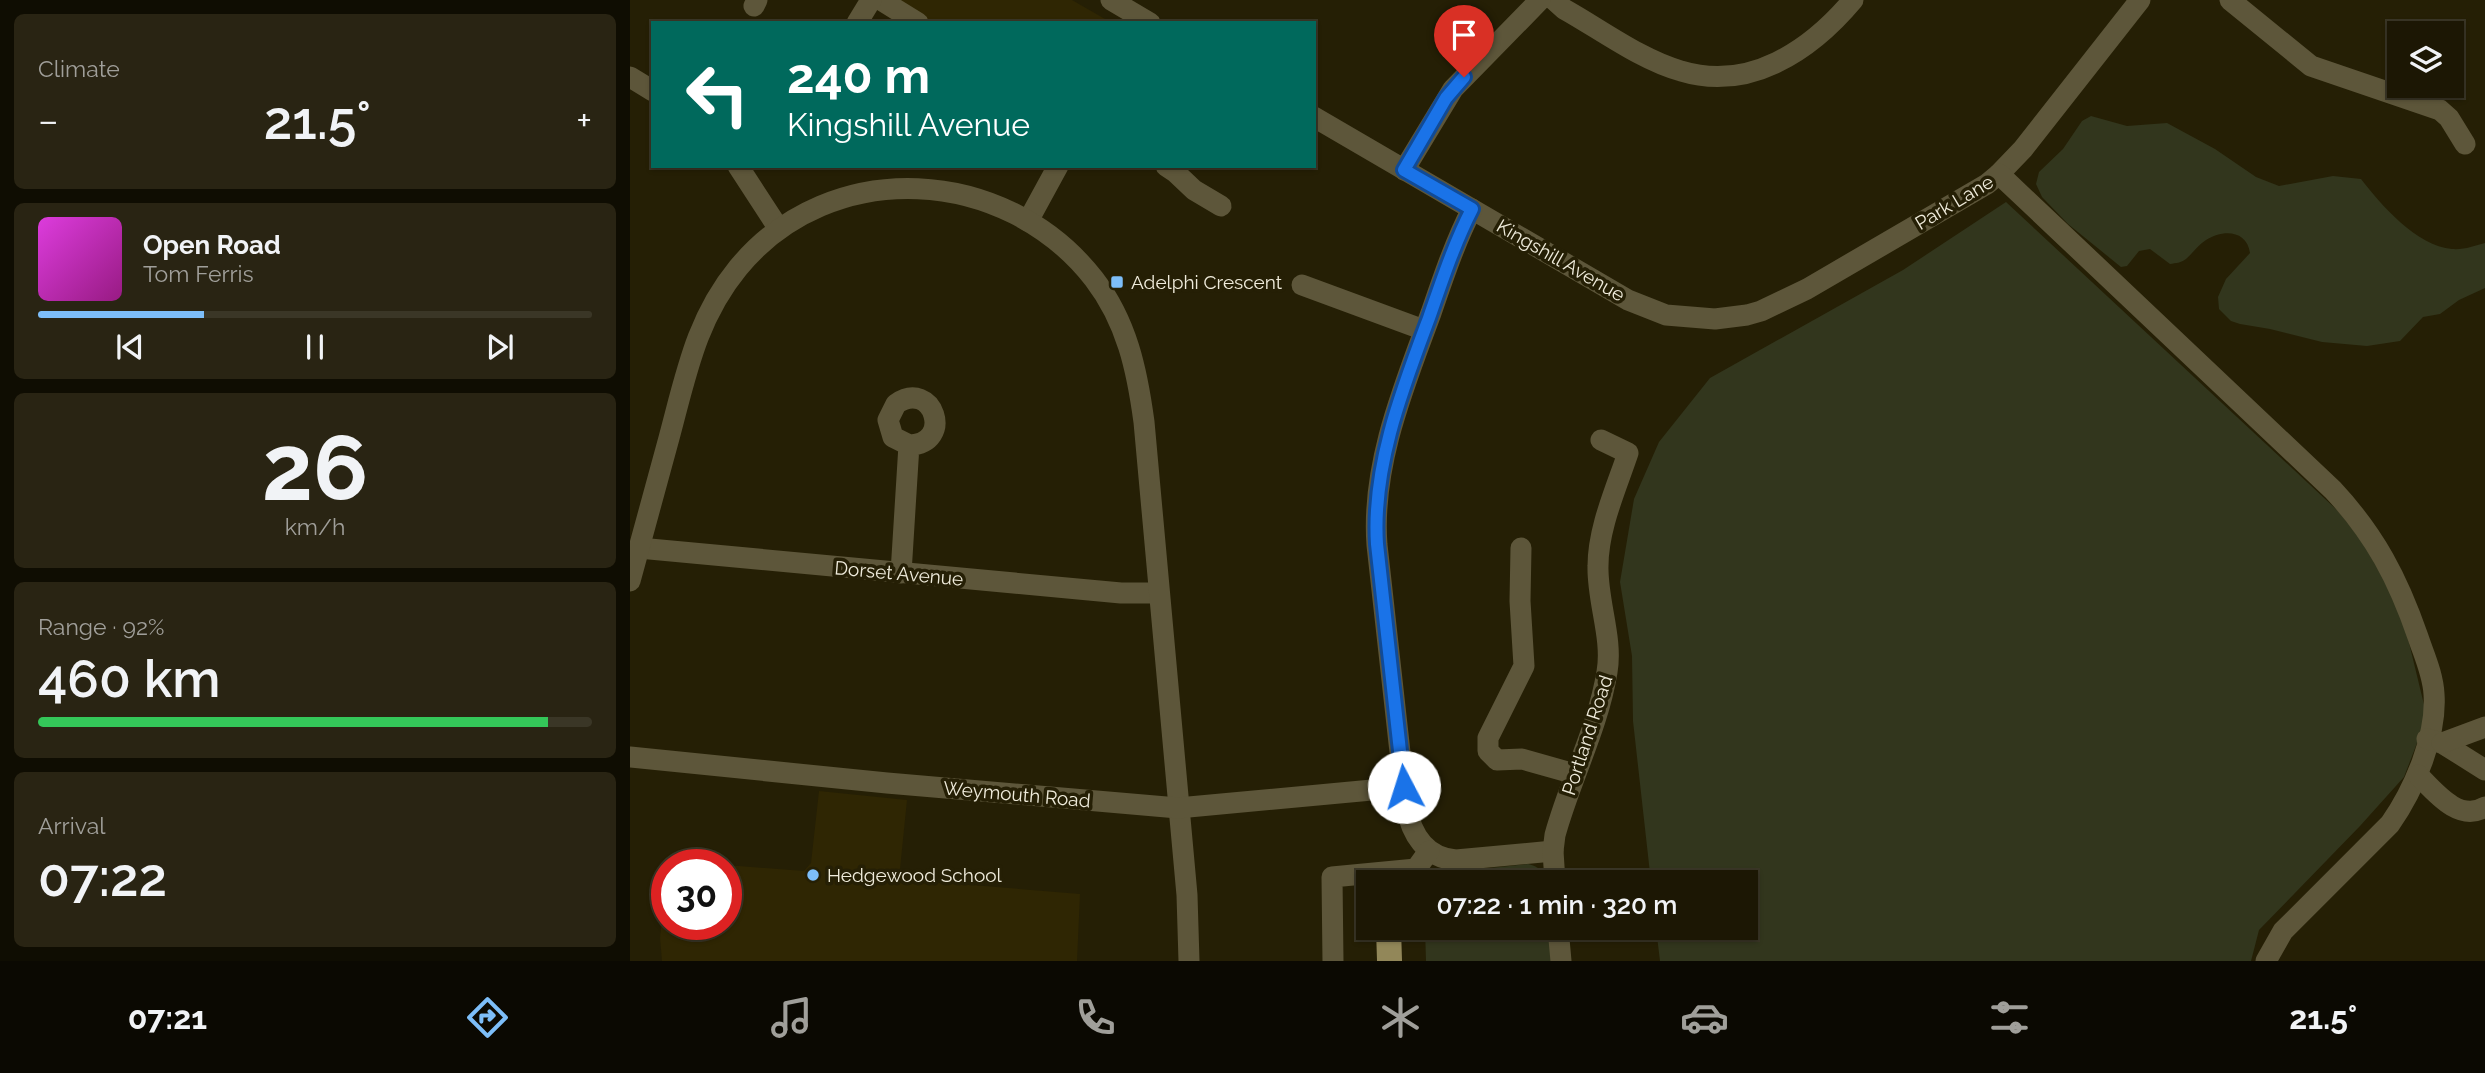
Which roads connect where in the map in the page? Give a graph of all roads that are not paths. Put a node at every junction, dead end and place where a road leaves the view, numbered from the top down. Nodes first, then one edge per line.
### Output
1 (871, 0) edge
2 (881, 0) edge
3 (1111, 0) edge
4 (1540, 0) edge
5 (1554, 0) edge
6 (1853, 0) edge
7 (2140, 0) edge
8 (2230, 0) edge
9 (859, 21) edge
10 (915, 21) edge
11 (1144, 21) edge
12 (630, 77) edge
13 (651, 90) edge
14 (1316, 118) edge
15 (2465, 144) dead end
16 (739, 168) edge
17 (1057, 168) edge
18 (1169, 168) edge
19 (1404, 170) junction
20 (1999, 174) junction
21 (1221, 206) dead end
22 (1472, 209) junction
23 (1028, 221) junction
24 (779, 229) junction
25 (1302, 285) dead end
26 (1747, 315) joint
27 (1424, 330) junction
28 (1601, 440) dead end
29 (909, 446) dead end
30 (639, 548) junction
31 (1521, 548) dead end
32 (901, 573) junction
33 (630, 581) edge
34 (1159, 593) junction
35 (2485, 727) edge
36 (2435, 741) junction
37 (630, 757) edge
38 (2485, 770) edge
39 (1576, 774) junction
40 (2418, 775) junction
41 (1404, 787) junction
42 (2485, 807) edge
43 (1178, 808) junction
44 (1553, 850) junction
45 (1429, 851) junction
46 (1554, 870) edge
47 (1559, 940) edge
48 (1189, 961) edge
49 (1333, 961) edge
50 (1562, 961) edge
51 (2266, 961) edge

1 - 9 street
2 - 10 street
3 - 11 street
4 - 19 street
5 - 6 street
7 - 20 street, Park Lane
8 - 15 street
12 - 13 street
14 - 19 street, Kingshill Avenue
16 - 24 street
17 - 23 street
18 - 21 street
19 - 22 street, Kingshill Avenue
20 - 26 street, Park Lane
20 - 36 street
22 - 26 street, Kingshill Avenue
22 - 27 street
23 - 24 street
23 - 34 street
24 - 30 street
25 - 27 street
27 - 41 street
28 - 39 street, Portland Road
29 - 32 street
30 - 32 street, Dorset Avenue
30 - 33 street
31 - 39 street
32 - 34 street, Dorset Avenue
34 - 43 street
35 - 36 street
36 - 38 street
36 - 40 street
37 - 43 street, Weymouth Road
39 - 44 street, Portland Road
40 - 42 street
40 - 51 street
41 - 43 street, Weymouth Road
41 - 45 street
43 - 48 street
44 - 45 street
44 - 46 street, Portland Road
45 - 49 street
47 - 50 street

